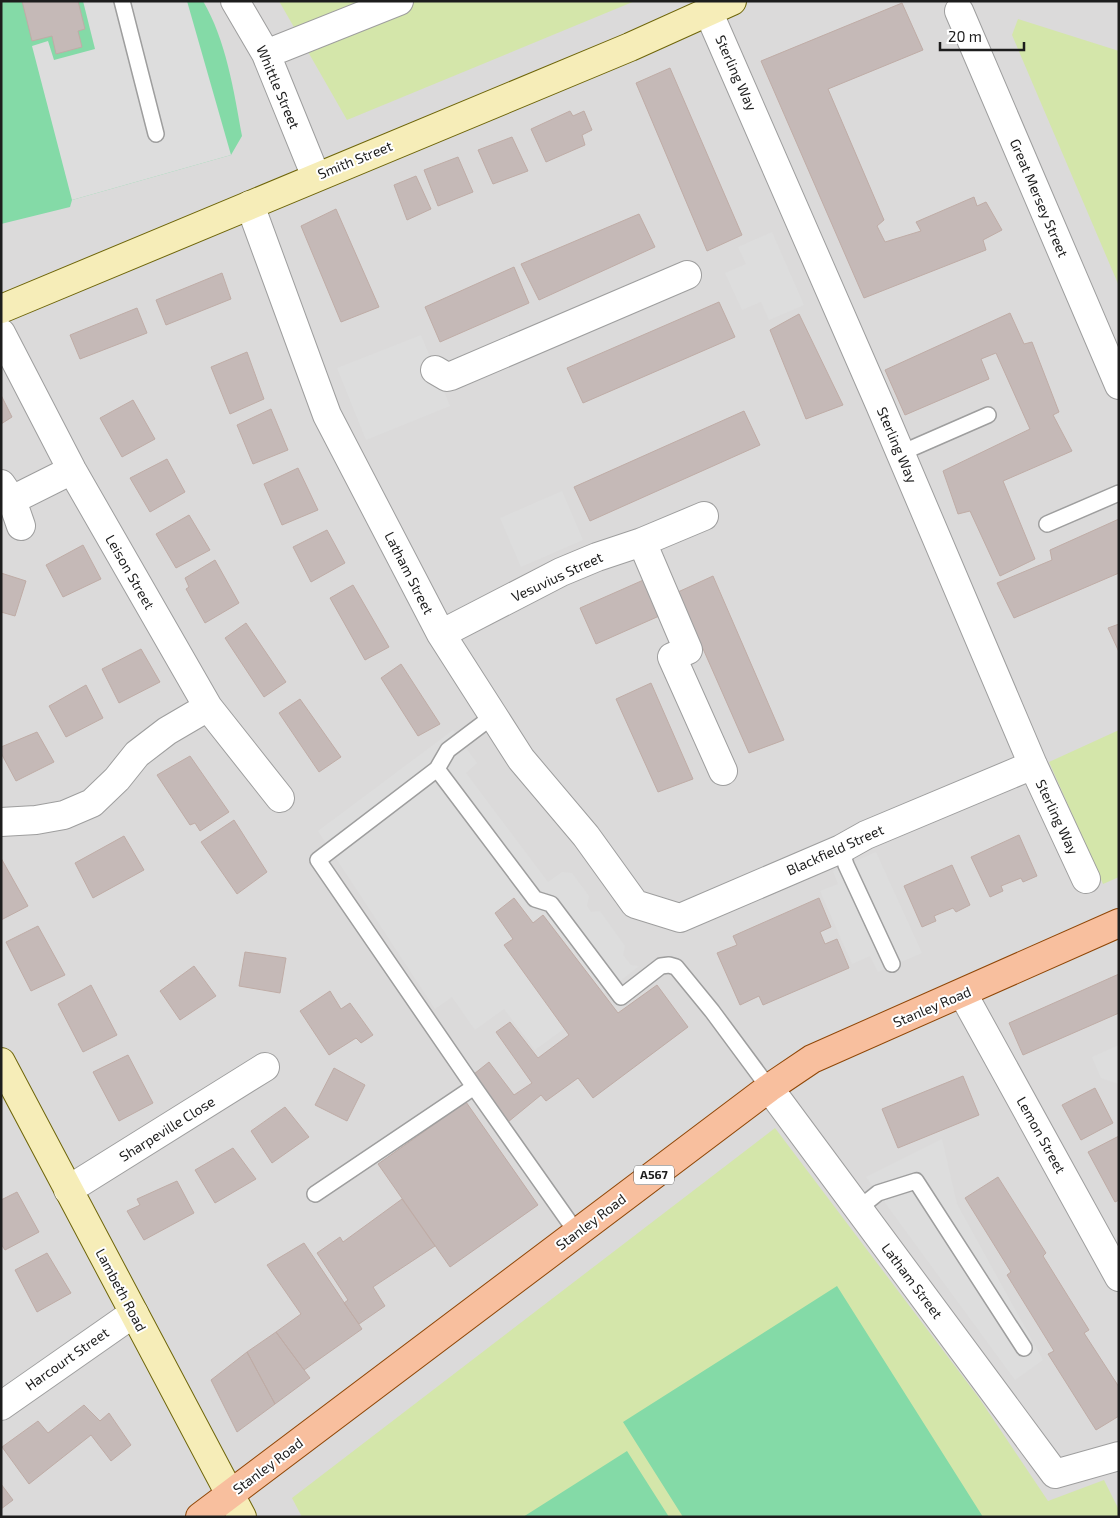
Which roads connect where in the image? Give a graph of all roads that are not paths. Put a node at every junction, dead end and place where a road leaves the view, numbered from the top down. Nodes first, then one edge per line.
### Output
1 (122, 1) edge
2 (235, 1) edge
3 (399, 1) edge
4 (718, 4) edge
5 (959, 11) dead end
6 (266, 54) junction
7 (156, 134) dead end
8 (316, 176) junction
9 (250, 205) junction
10 (687, 275) dead end
11 (1, 309) edge
12 (1, 332) edge
13 (435, 370) dead end
14 (1119, 385) edge
15 (988, 415) dead end
16 (901, 453) junction
17 (72, 470) junction
18 (7, 492) edge
19 (1119, 493) edge
20 (704, 516) dead end
21 (1048, 524) dead end
22 (21, 526) dead end
23 (642, 542) junction
24 (441, 634) junction
25 (208, 707) junction
26 (493, 716) junction
27 (1033, 765) junction
28 (437, 769) junction
29 (723, 771) dead end
30 (280, 798) dead end
31 (1, 822) edge
32 (841, 849) junction
33 (1086, 879) dead end
34 (635, 904) joint
35 (1119, 923) edge
36 (892, 964) dead end
37 (963, 994) junction
38 (1, 1062) edge
39 (265, 1067) dead end
40 (474, 1087) junction
41 (769, 1088) junction
42 (68, 1190) junction
43 (315, 1194) dead end
44 (858, 1209) junction
45 (577, 1233) junction
46 (1110, 1243) edge
47 (1119, 1277) edge
48 (134, 1313) junction
49 (1024, 1348) dead end
50 (1, 1406) edge
51 (1119, 1456) edge
52 (236, 1505) edge
53 (200, 1517) edge

1 - 7 lane
2 - 6 street, Whittle Street
3 - 6 street
4 - 8 street, Smith Street
4 - 16 street, Sterling Way
5 - 14 street, Great Mersey Street
6 - 8 street, Whittle Street
8 - 9 street, Smith Street
9 - 11 street, Smith Street
9 - 24 street, Latham Street
10 - 13 street
12 - 17 street, Leison Street
15 - 16 lane
16 - 27 street, Sterling Way
17 - 18 street
17 - 25 street, Leison Street
18 - 22 street
19 - 21 lane
20 - 23 street, Vesuvius Street
23 - 24 street, Vesuvius Street
23 - 29 street
24 - 26 street, Latham Street
25 - 30 street, Leison Street
25 - 31 street
26 - 28 lane
26 - 34 street, Latham Street
27 - 32 street, Blackfield Street
27 - 33 street, Sterling Way
28 - 40 lane
28 - 41 lane
32 - 34 street, Blackfield Street
32 - 36 lane
35 - 37 main road, Stanley Road / A567
37 - 41 main road, Stanley Road / A567
37 - 46 street, Lemon Street
38 - 42 street, Lambeth Road
39 - 42 street, Sharpeville Close
40 - 43 lane
40 - 45 lane
41 - 44 street, Latham Street
41 - 45 main road, Stanley Road / A567
42 - 48 street, Lambeth Road
44 - 49 lane
44 - 51 street, Latham Street
45 - 52 main road, Stanley Road / A567
46 - 47 street, Lemon Street
48 - 50 street, Harcourt Street
48 - 52 street, Lambeth Road
52 - 53 main road, Stanley Road / A567

